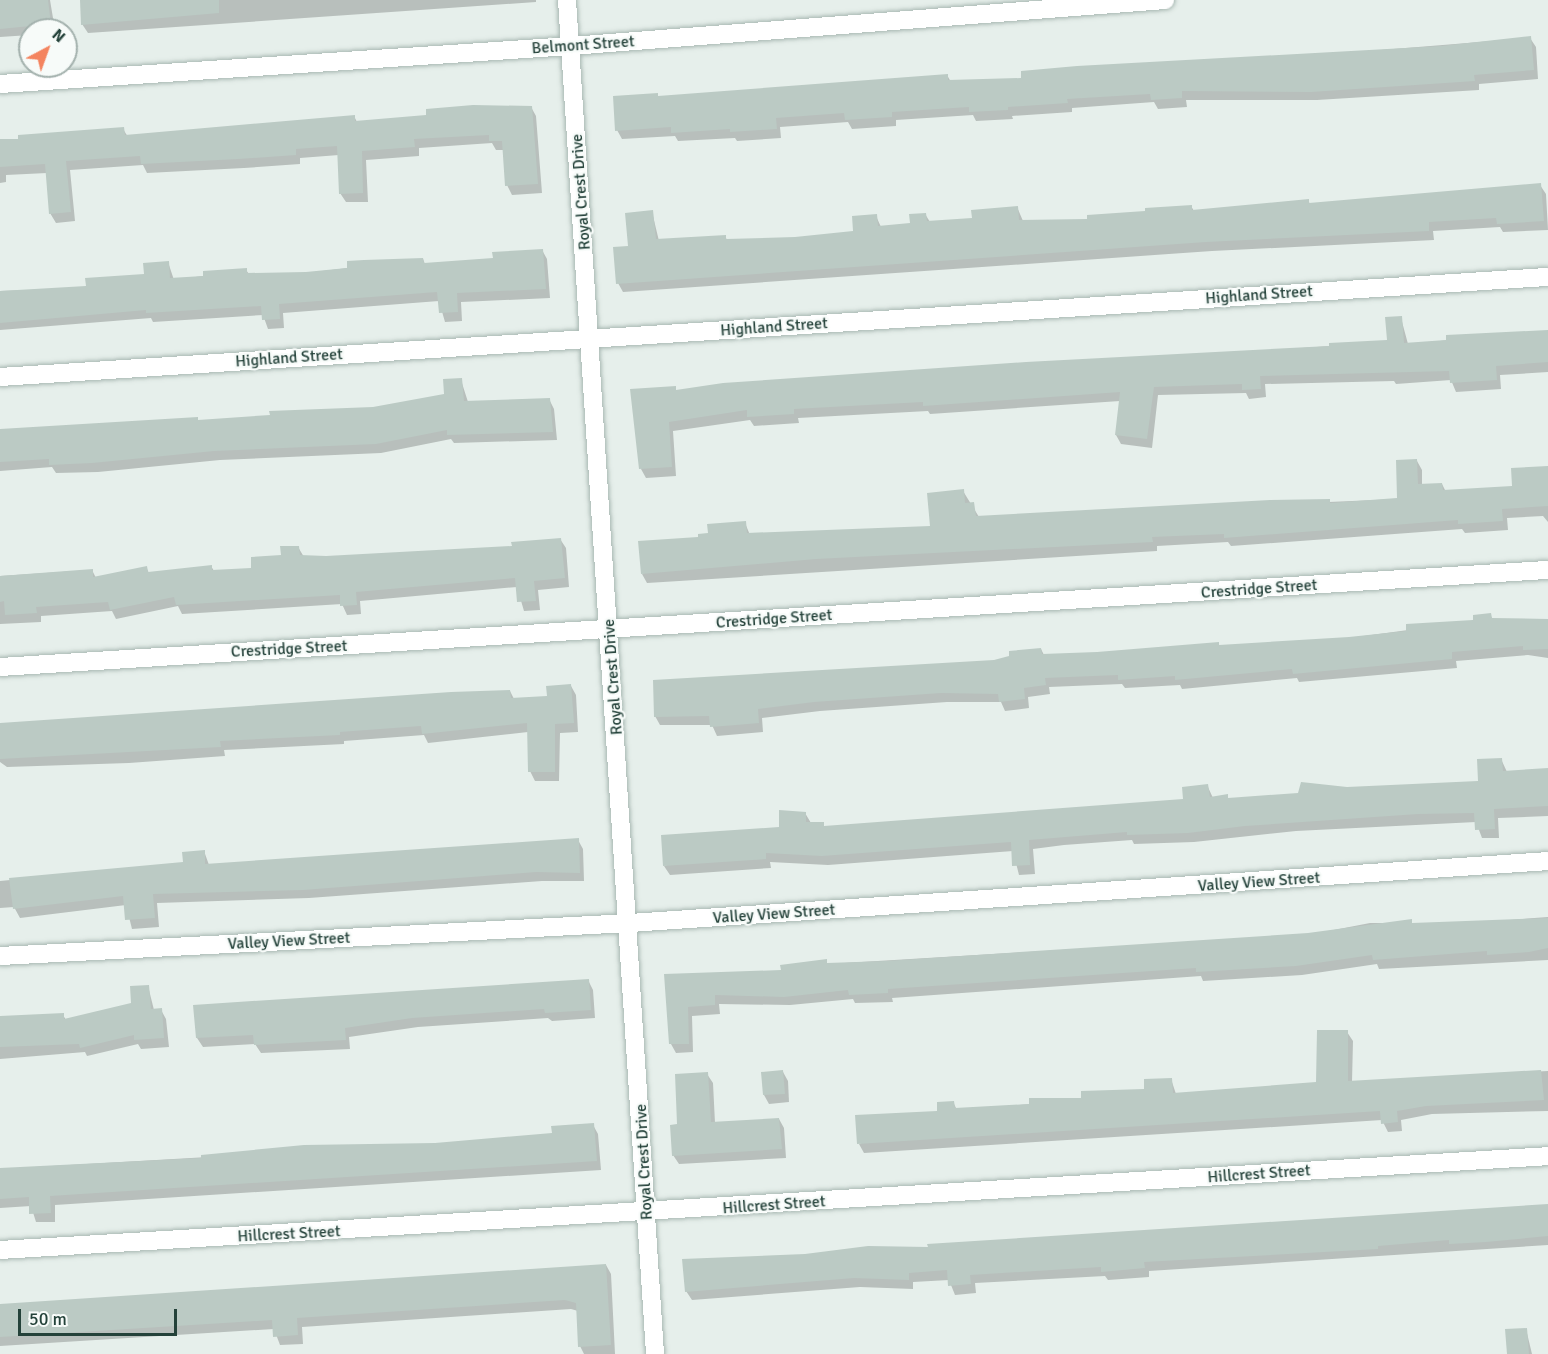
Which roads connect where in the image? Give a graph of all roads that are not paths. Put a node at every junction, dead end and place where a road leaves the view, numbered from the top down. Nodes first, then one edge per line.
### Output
1 (567, 0) edge
2 (1165, 0) edge
3 (571, 46) junction
4 (0, 84) edge
5 (1548, 277) edge
6 (592, 338) junction
7 (0, 377) edge
8 (1548, 570) edge
9 (610, 629) junction
10 (0, 667) edge
11 (1548, 861) edge
12 (630, 923) junction
13 (0, 956) edge
14 (1548, 1156) edge
15 (647, 1213) junction
16 (0, 1250) edge
17 (655, 1354) edge

1 - 3 street, Royal Crest Drive
2 - 3 street, Belmont Street
3 - 4 street, Belmont Street
3 - 6 street, Royal Crest Drive
5 - 6 street, Highland Street
6 - 7 street, Highland Street
6 - 9 street, Royal Crest Drive
8 - 9 street, Crestridge Street
9 - 10 street, Crestridge Street
9 - 12 street, Royal Crest Drive
11 - 12 street, Valley View Street
12 - 13 street, Valley View Street
12 - 15 street, Royal Crest Drive
14 - 15 street, Hillcrest Street
15 - 16 street, Hillcrest Street
15 - 17 street, Royal Crest Drive

